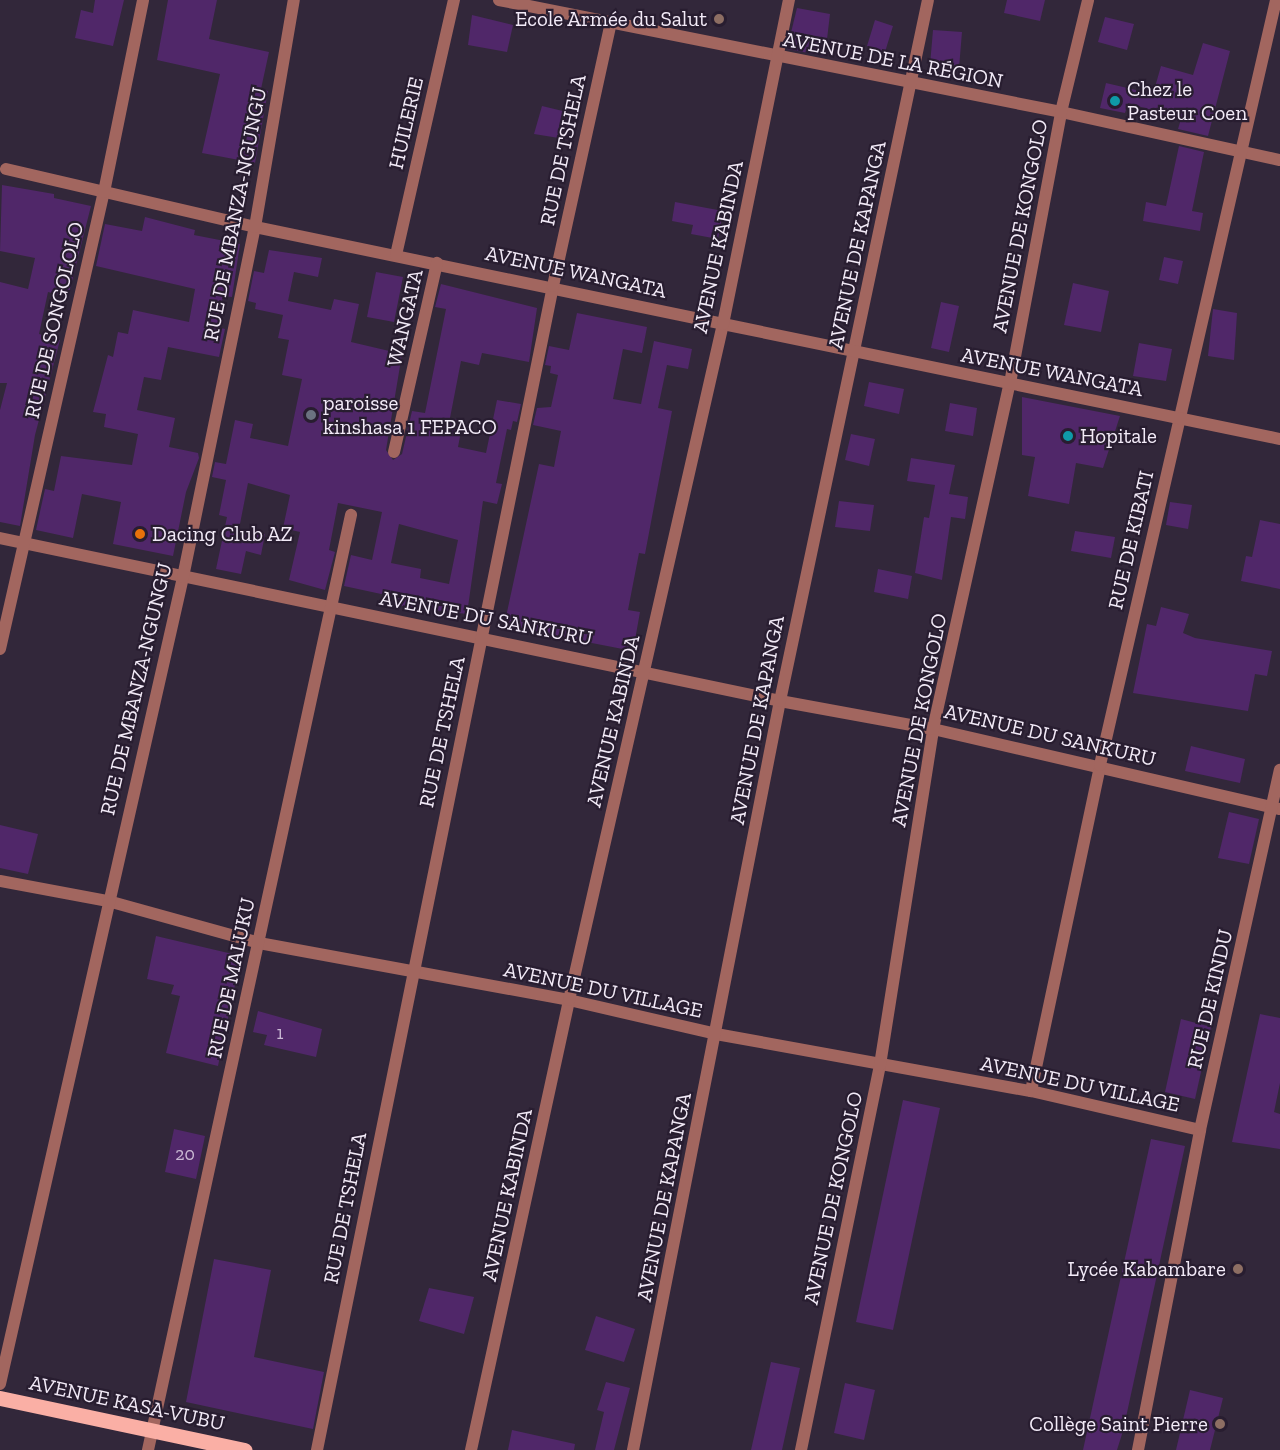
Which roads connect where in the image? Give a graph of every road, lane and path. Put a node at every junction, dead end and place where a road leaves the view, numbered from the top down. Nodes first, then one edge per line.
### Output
1 (143, 0) edge
2 (294, 0) edge
3 (454, 0) edge
4 (499, 0) edge
5 (789, 0) edge
6 (928, 0) edge
7 (1088, 0) edge
8 (1276, 0) edge
9 (611, 23) junction
10 (777, 58) junction
11 (910, 85) junction
12 (1061, 112) junction
13 (1244, 151) junction
14 (1280, 160) edge
15 (6, 169) dead end
16 (104, 192) junction
17 (255, 227) junction
18 (396, 255) junction
19 (437, 263) junction
20 (553, 286) junction
21 (723, 324) junction
22 (855, 353) junction
23 (1010, 383) junction
24 (1179, 418) junction
25 (1280, 439) edge
26 (394, 452) dead end
27 (351, 515) dead end
28 (0, 538) edge
29 (22, 542) junction
30 (183, 577) junction
31 (332, 607) junction
32 (482, 639) junction
33 (0, 649) edge
34 (645, 670) junction
35 (780, 701) junction
36 (933, 729) junction
37 (1100, 765) junction
38 (1280, 770) edge
39 (1277, 809) edge
40 (0, 881) edge
41 (108, 901) junction
42 (259, 943) junction
43 (413, 970) junction
44 (569, 1000) junction
45 (716, 1034) junction
46 (880, 1065) junction
47 (1031, 1091) junction
48 (1200, 1130) junction
49 (0, 1384) edge
50 (0, 1398) edge
51 (153, 1430) junction
52 (148, 1450) edge
53 (245, 1450) edge
54 (317, 1450) edge
55 (471, 1450) edge
56 (633, 1450) edge
57 (801, 1450) edge
58 (1138, 1450) edge

1 - 16 street, RUE DE SONGOLOLO
2 - 17 street, RUE DE MBANZA-NGUNGU
3 - 18 street, HUILERIE
4 - 9 street, AVENUE DE LA RÉGION
5 - 10 street, AVENUE KABINDA
6 - 11 street, AVENUE DE KAPANGA
7 - 12 street, AVENUE DE KONGOLO
8 - 13 street, RUE DE KIBATI
9 - 10 street, AVENUE DE LA RÉGION
9 - 20 street, RUE DE TSHELA
10 - 11 street, AVENUE DE LA RÉGION
10 - 21 street, AVENUE KABINDA
11 - 12 street, AVENUE DE LA RÉGION
11 - 22 street, AVENUE DE KAPANGA
12 - 13 street, AVENUE DE LA RÉGION
12 - 23 street, AVENUE DE KONGOLO
13 - 14 street, AVENUE DE LA RÉGION
13 - 24 street, RUE DE KIBATI
15 - 16 street, AVENUE WANGATA
16 - 17 street, AVENUE WANGATA
16 - 29 street, RUE DE SONGOLOLO
17 - 18 street, AVENUE WANGATA
17 - 30 street, RUE DE MBANZA-NGUNGU
18 - 19 street, AVENUE WANGATA
19 - 20 street, AVENUE WANGATA
19 - 26 street, WANGATA
20 - 21 street, AVENUE WANGATA
20 - 32 street, RUE DE TSHELA
21 - 22 street, AVENUE WANGATA
21 - 34 street, AVENUE KABINDA
22 - 23 street, AVENUE WANGATA
22 - 35 street, AVENUE DE KAPANGA
23 - 24 street, AVENUE WANGATA
23 - 36 street, AVENUE DE KONGOLO
24 - 25 street, AVENUE WANGATA
24 - 37 street, RUE DE KIBATI
27 - 31 street, RUE DE MALUKU
28 - 29 street, AVENUE DU SANKURU
29 - 30 street, AVENUE DU SANKURU
29 - 33 street, RUE DE SONGOLOLO
30 - 31 street, AVENUE DU SANKURU
30 - 41 street, RUE DE MBANZA-NGUNGU
31 - 32 street, AVENUE DU SANKURU
31 - 42 street, RUE DE MALUKU
32 - 34 street, AVENUE DU SANKURU
32 - 43 street, RUE DE TSHELA
34 - 35 street, AVENUE DU SANKURU
34 - 44 street, AVENUE KABINDA
35 - 36 street, AVENUE DU SANKURU
35 - 45 street, AVENUE DE KAPANGA
36 - 37 street, AVENUE DU SANKURU
36 - 46 street, AVENUE DE KONGOLO
37 - 39 street, AVENUE DU SANKURU
37 - 47 street, RUE DE KIBATI
38 - 39 street, RUE DE KINDU
39 - 48 street, RUE DE KINDU
40 - 41 street, AVENUE DU VILLAGE
41 - 42 street, AVENUE DU VILLAGE
41 - 49 street, RUE DE MBANZA-NGUNGU
42 - 43 street, AVENUE DU VILLAGE
42 - 51 street, RUE DE MALUKU
43 - 44 street, AVENUE DU VILLAGE
43 - 54 street, RUE DE TSHELA
44 - 45 street, AVENUE DU VILLAGE
44 - 55 street, AVENUE KABINDA
45 - 46 street, AVENUE DU VILLAGE
45 - 56 street, AVENUE DE KAPANGA
46 - 47 street, AVENUE DU VILLAGE
46 - 57 street, AVENUE DE KONGOLO
47 - 48 street, AVENUE DU VILLAGE
48 - 58 street, RUE DE KINDU
50 - 51 main road, AVENUE KASA-VUBU
51 - 52 street, RUE DE MALUKU
51 - 53 main road, AVENUE KASA-VUBU

